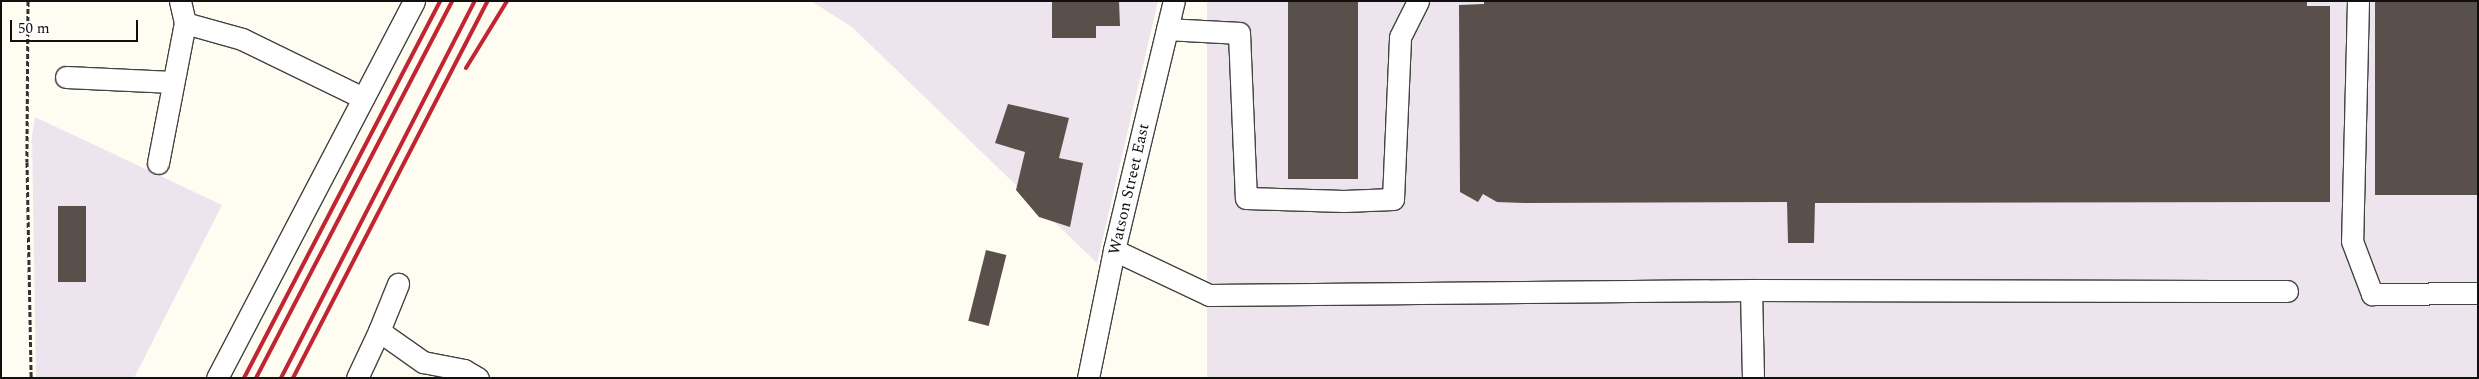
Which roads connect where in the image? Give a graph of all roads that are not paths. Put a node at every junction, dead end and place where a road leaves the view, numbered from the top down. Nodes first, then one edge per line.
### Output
1 (180, 1) edge
2 (414, 1) edge
3 (1174, 1) edge
4 (1418, 1) edge
5 (2358, 1) edge
6 (185, 23) junction
7 (1167, 29) junction
8 (66, 77) dead end
9 (173, 82) junction
10 (363, 98) junction
11 (158, 163) dead end
12 (1114, 250) junction
13 (398, 284) dead end
14 (1751, 290) junction
15 (2287, 291) dead end
16 (2478, 293) edge
17 (380, 331) junction
18 (217, 378) edge
19 (357, 378) edge
20 (478, 378) edge
21 (1088, 378) edge
22 (1753, 378) edge

1 - 6 street
2 - 10 street
3 - 7 street, Watson Street East
4 - 7 street
5 - 16 street
6 - 9 street
6 - 10 street
7 - 12 street, Watson Street East
8 - 9 street
9 - 11 street
10 - 18 street
12 - 14 street
12 - 21 street, Watson Street East
13 - 17 street
14 - 15 street
14 - 22 street
17 - 19 street
17 - 20 street

